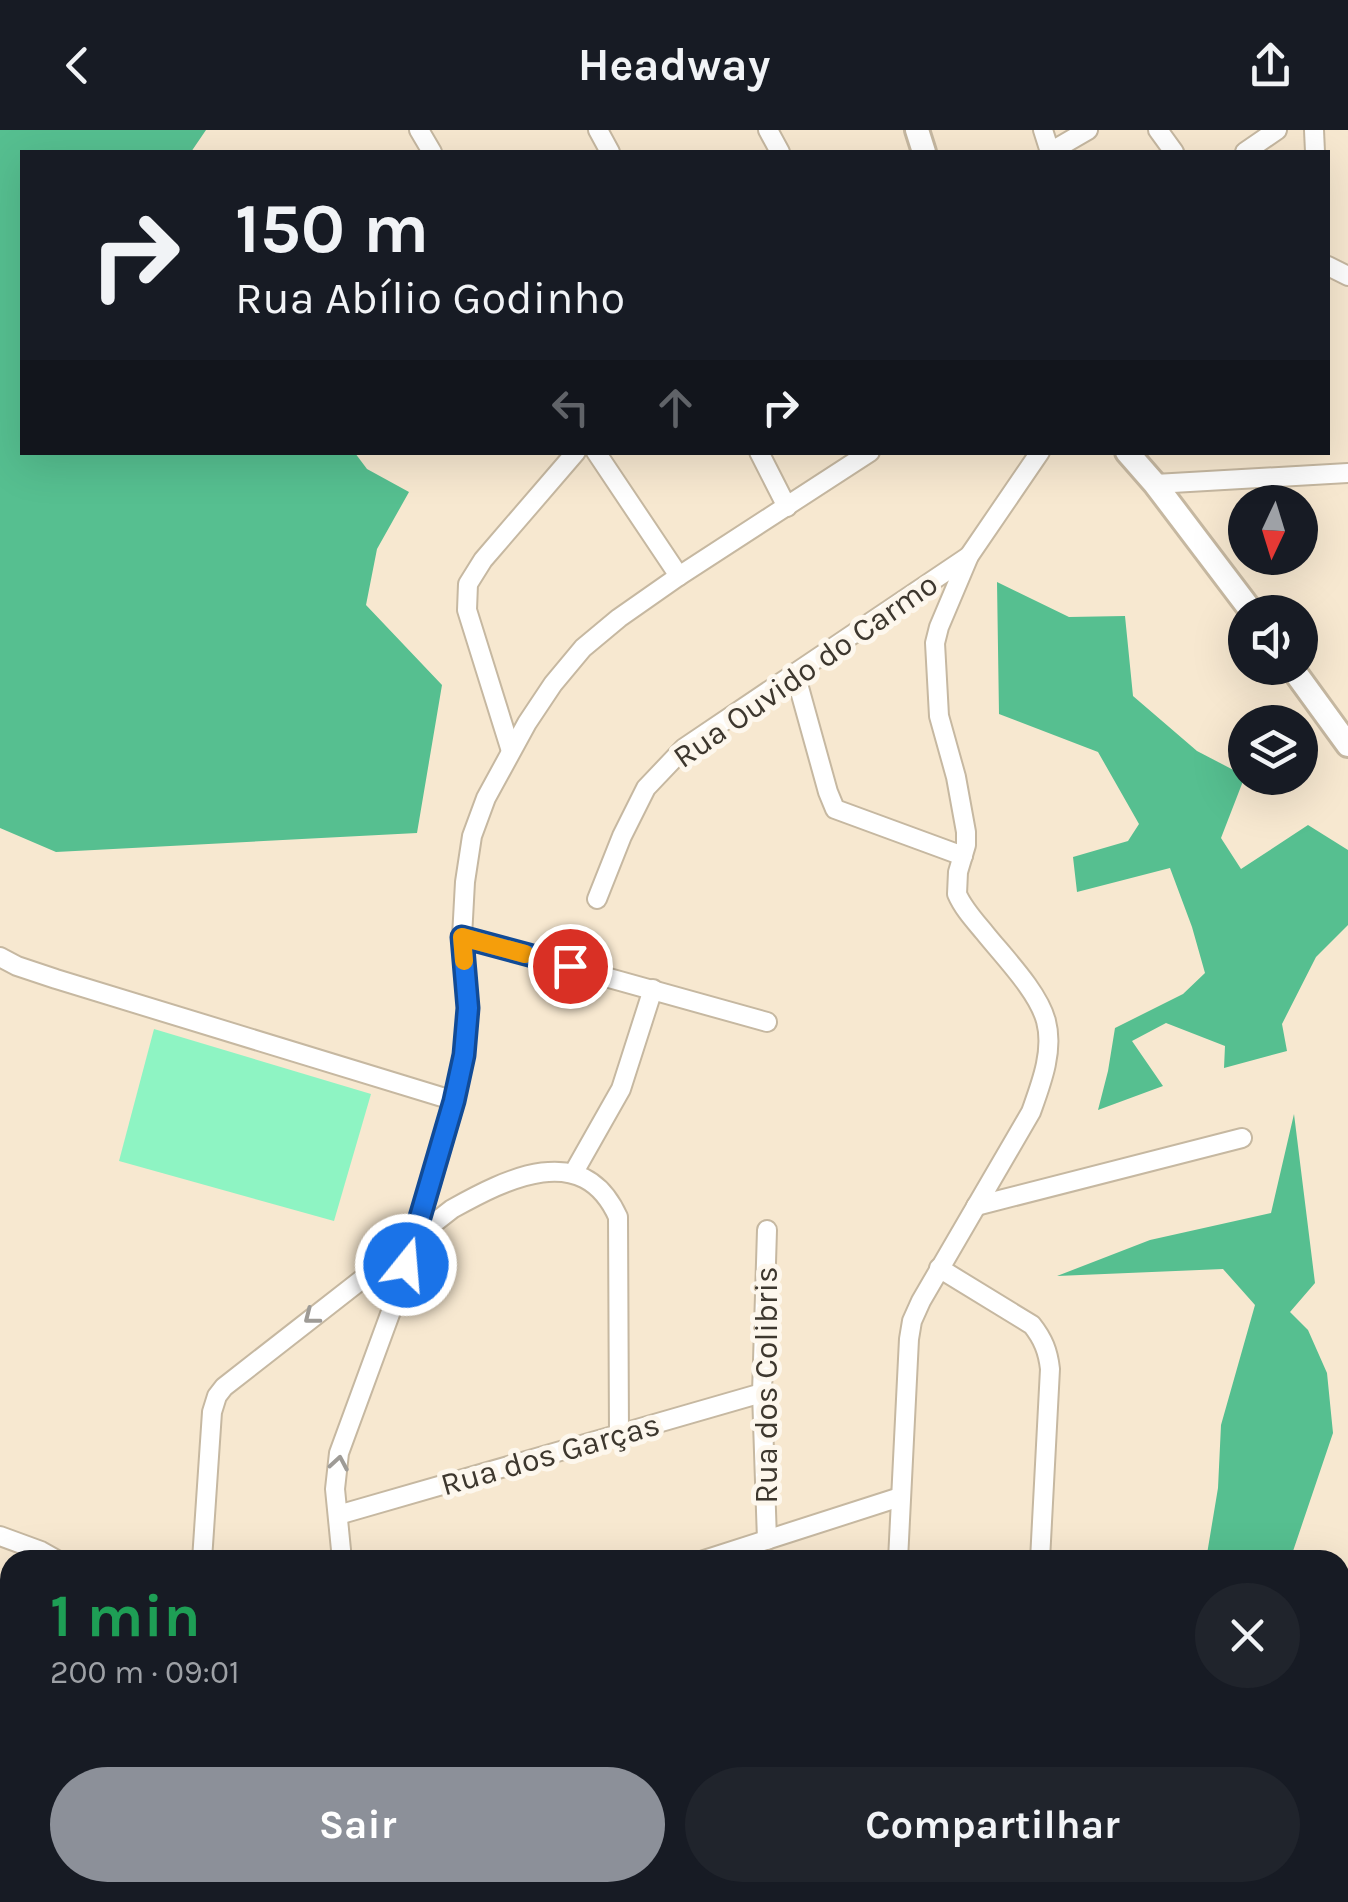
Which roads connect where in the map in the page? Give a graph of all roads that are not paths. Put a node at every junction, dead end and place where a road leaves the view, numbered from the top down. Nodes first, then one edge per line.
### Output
1 (1088, 130) edge
2 (1277, 130) edge
3 (1053, 150) edge
4 (1248, 150) edge
5 (573, 455) edge
6 (598, 455) edge
7 (761, 455) edge
8 (865, 455) edge
9 (1038, 455) edge
10 (1130, 455) edge
11 (1348, 473) edge
12 (1155, 484) junction
13 (787, 506) junction
14 (969, 556) junction
15 (678, 576) junction
16 (1239, 595) edge
17 (796, 673) junction
18 (1304, 685) edge
19 (1348, 745) edge
20 (511, 751) junction
21 (963, 856) junction
22 (598, 899) dead end
23 (462, 937) junction
24 (0, 957) edge
25 (654, 989) junction
26 (767, 1022) dead end
27 (454, 1101) junction
28 (1242, 1138) dead end
29 (574, 1172) junction
30 (976, 1206) junction
31 (767, 1230) dead end
32 (416, 1235) junction
33 (939, 1268) junction
34 (355, 1283) junction
35 (392, 1310) junction
36 (762, 1393) junction
37 (618, 1434) junction
38 (900, 1497) junction
39 (338, 1515) junction
40 (0, 1536) edge
41 (767, 1540) junction
42 (38, 1550) edge
43 (203, 1550) edge
44 (341, 1550) edge
45 (736, 1550) edge
46 (898, 1550) edge
47 (1041, 1550) edge

1 - 3 street
2 - 4 street
5 - 20 street
6 - 15 street
7 - 13 street
8 - 13 street
9 - 14 street
10 - 12 street
11 - 12 street
12 - 16 street
13 - 15 street
14 - 17 street, Rua Ouvido do Carmo
14 - 21 street
15 - 20 street
17 - 21 street
17 - 22 street, Rua Ouvido do Carmo
18 - 19 street
20 - 23 street
21 - 30 street
23 - 25 street
23 - 27 street
24 - 27 street
25 - 26 street
25 - 29 street
27 - 32 street
28 - 30 street
29 - 32 street
29 - 37 street
30 - 33 street
31 - 36 street, Rua dos Colibris
32 - 34 street
32 - 35 street
33 - 38 street
33 - 47 street
34 - 35 street
34 -> 43 street
39 -> 35 street
36 - 37 street, Rua dos Garças
36 - 41 street, Rua dos Colibris
37 - 39 street, Rua dos Garças
38 - 41 street
38 - 46 street
39 - 44 street
40 - 42 street
41 - 45 street

